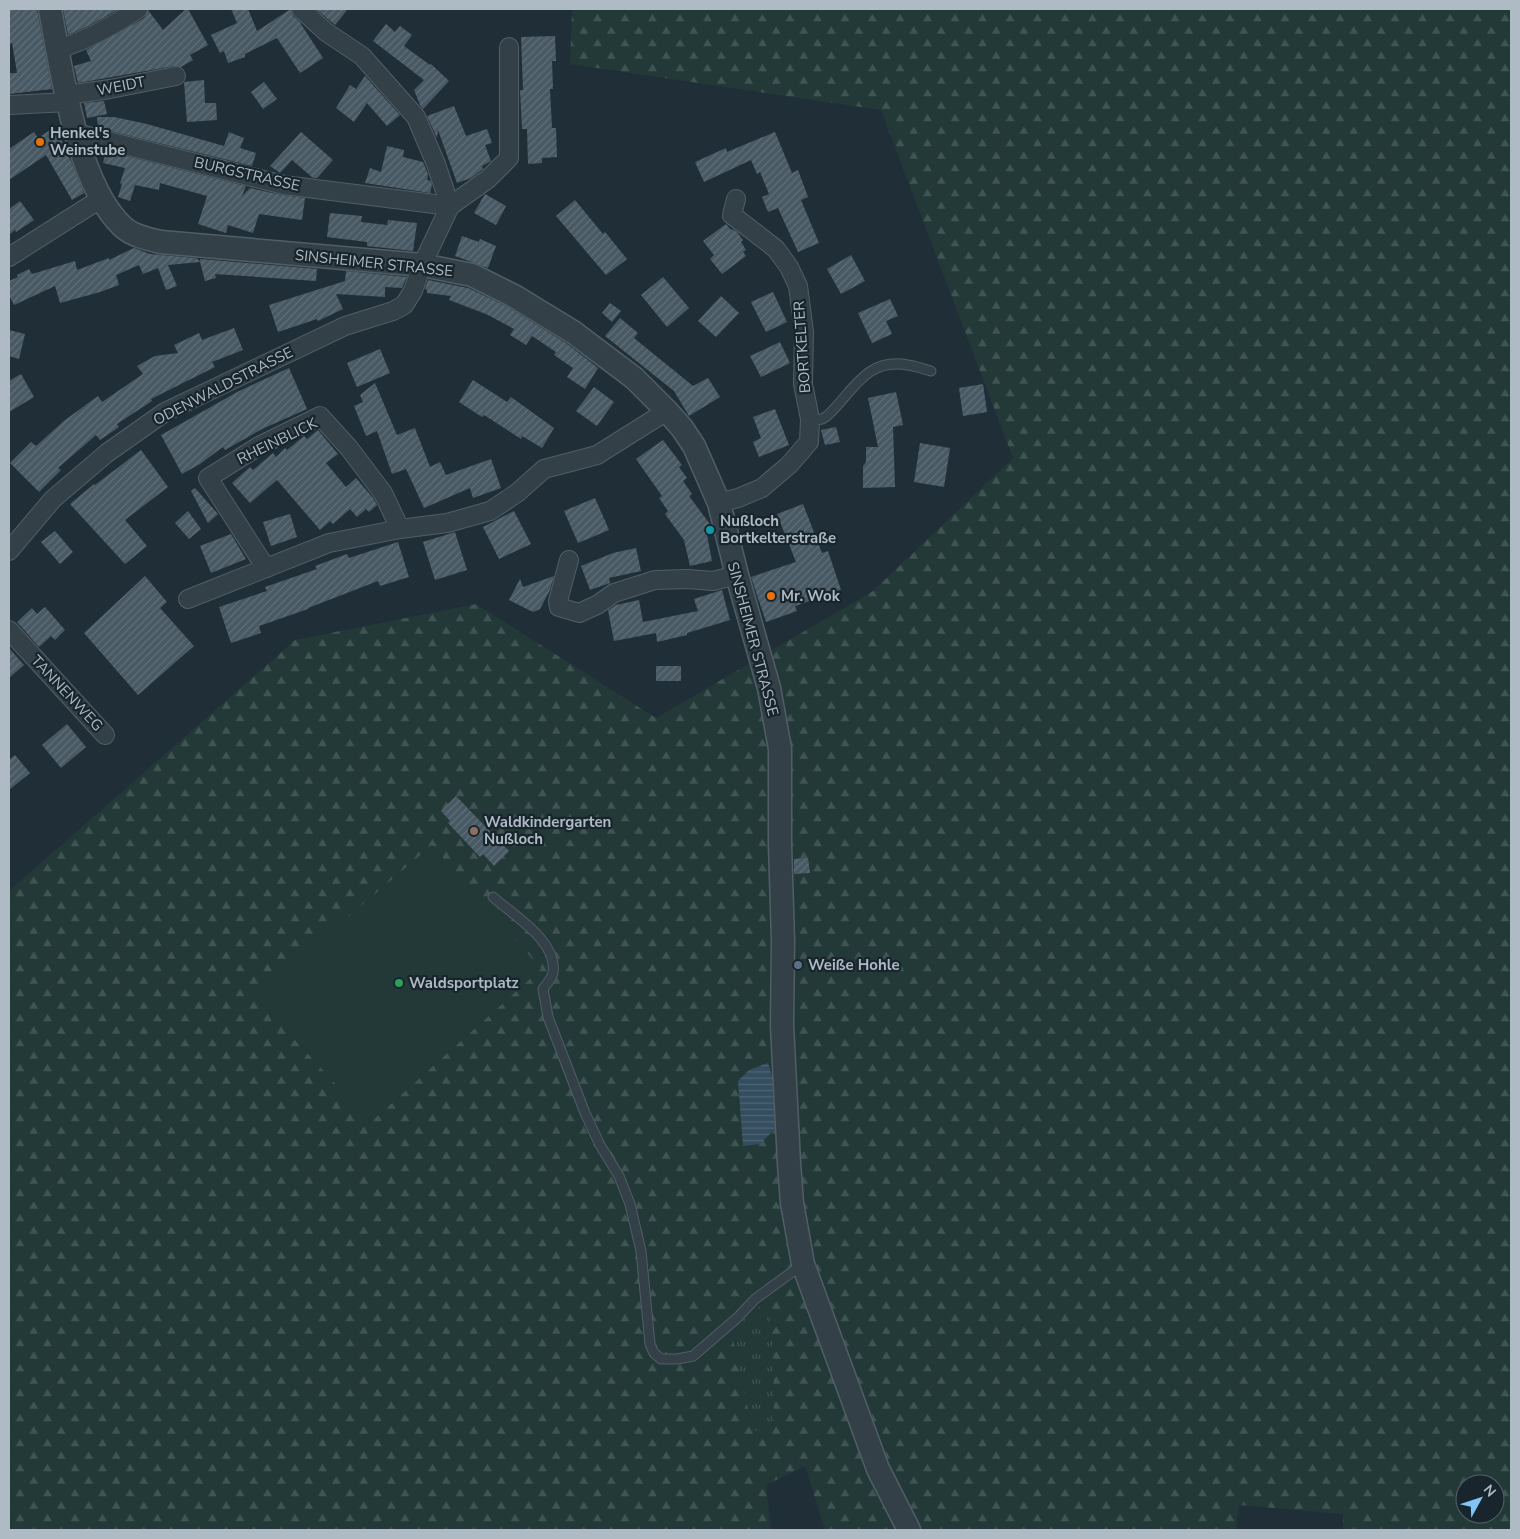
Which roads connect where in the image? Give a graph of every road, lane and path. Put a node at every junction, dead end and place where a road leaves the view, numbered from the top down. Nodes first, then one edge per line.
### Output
1 (50, 9) edge
2 (138, 9) edge
3 (301, 9) edge
4 (509, 47) dead end
5 (58, 50) junction
6 (176, 76) dead end
7 (68, 99) junction
8 (9, 105) edge
9 (76, 133) junction
10 (102, 198) junction
11 (736, 199) dead end
12 (450, 206) junction
13 (9, 257) edge
14 (422, 265) junction
15 (930, 371) dead end
16 (667, 410) junction
17 (810, 421) junction
18 (719, 503) junction
19 (400, 529) junction
20 (9, 551) edge
21 (569, 560) dead end
22 (266, 568) junction
23 (736, 575) junction
24 (188, 599) dead end
25 (9, 630) edge
26 (105, 735) dead end
27 (492, 898) dead end
28 (803, 1264) junction
29 (909, 1530) edge

1 - 5 street, SINSHEIMER STRASSE
2 - 5 street
3 - 12 street
4 - 12 street
5 - 7 street, SINSHEIMER STRASSE
6 - 7 street, WEIDT
7 - 8 street
7 - 9 street, SINSHEIMER STRASSE
9 - 10 street, SINSHEIMER STRASSE
9 - 12 street, BURGSTRASSE
10 - 13 street
10 - 14 street, SINSHEIMER STRASSE
11 - 17 street, BORTKELTER
12 - 14 street, ODENWALDSTRASSE
14 - 16 street, SINSHEIMER STRASSE
14 - 20 street, ODENWALDSTRASSE
15 - 17 lane
16 - 18 street, SINSHEIMER STRASSE
16 - 19 street
17 - 18 street, BORTKELTER
18 - 23 street, SINSHEIMER STRASSE
19 - 22 street
19 - 22 street, RHEINBLICK
21 - 23 street
22 - 24 street
23 - 28 street, SINSHEIMER STRASSE
25 - 26 street, TANNENWEG
27 - 28 lane
28 - 29 street, SINSHEIMER STRASSE

